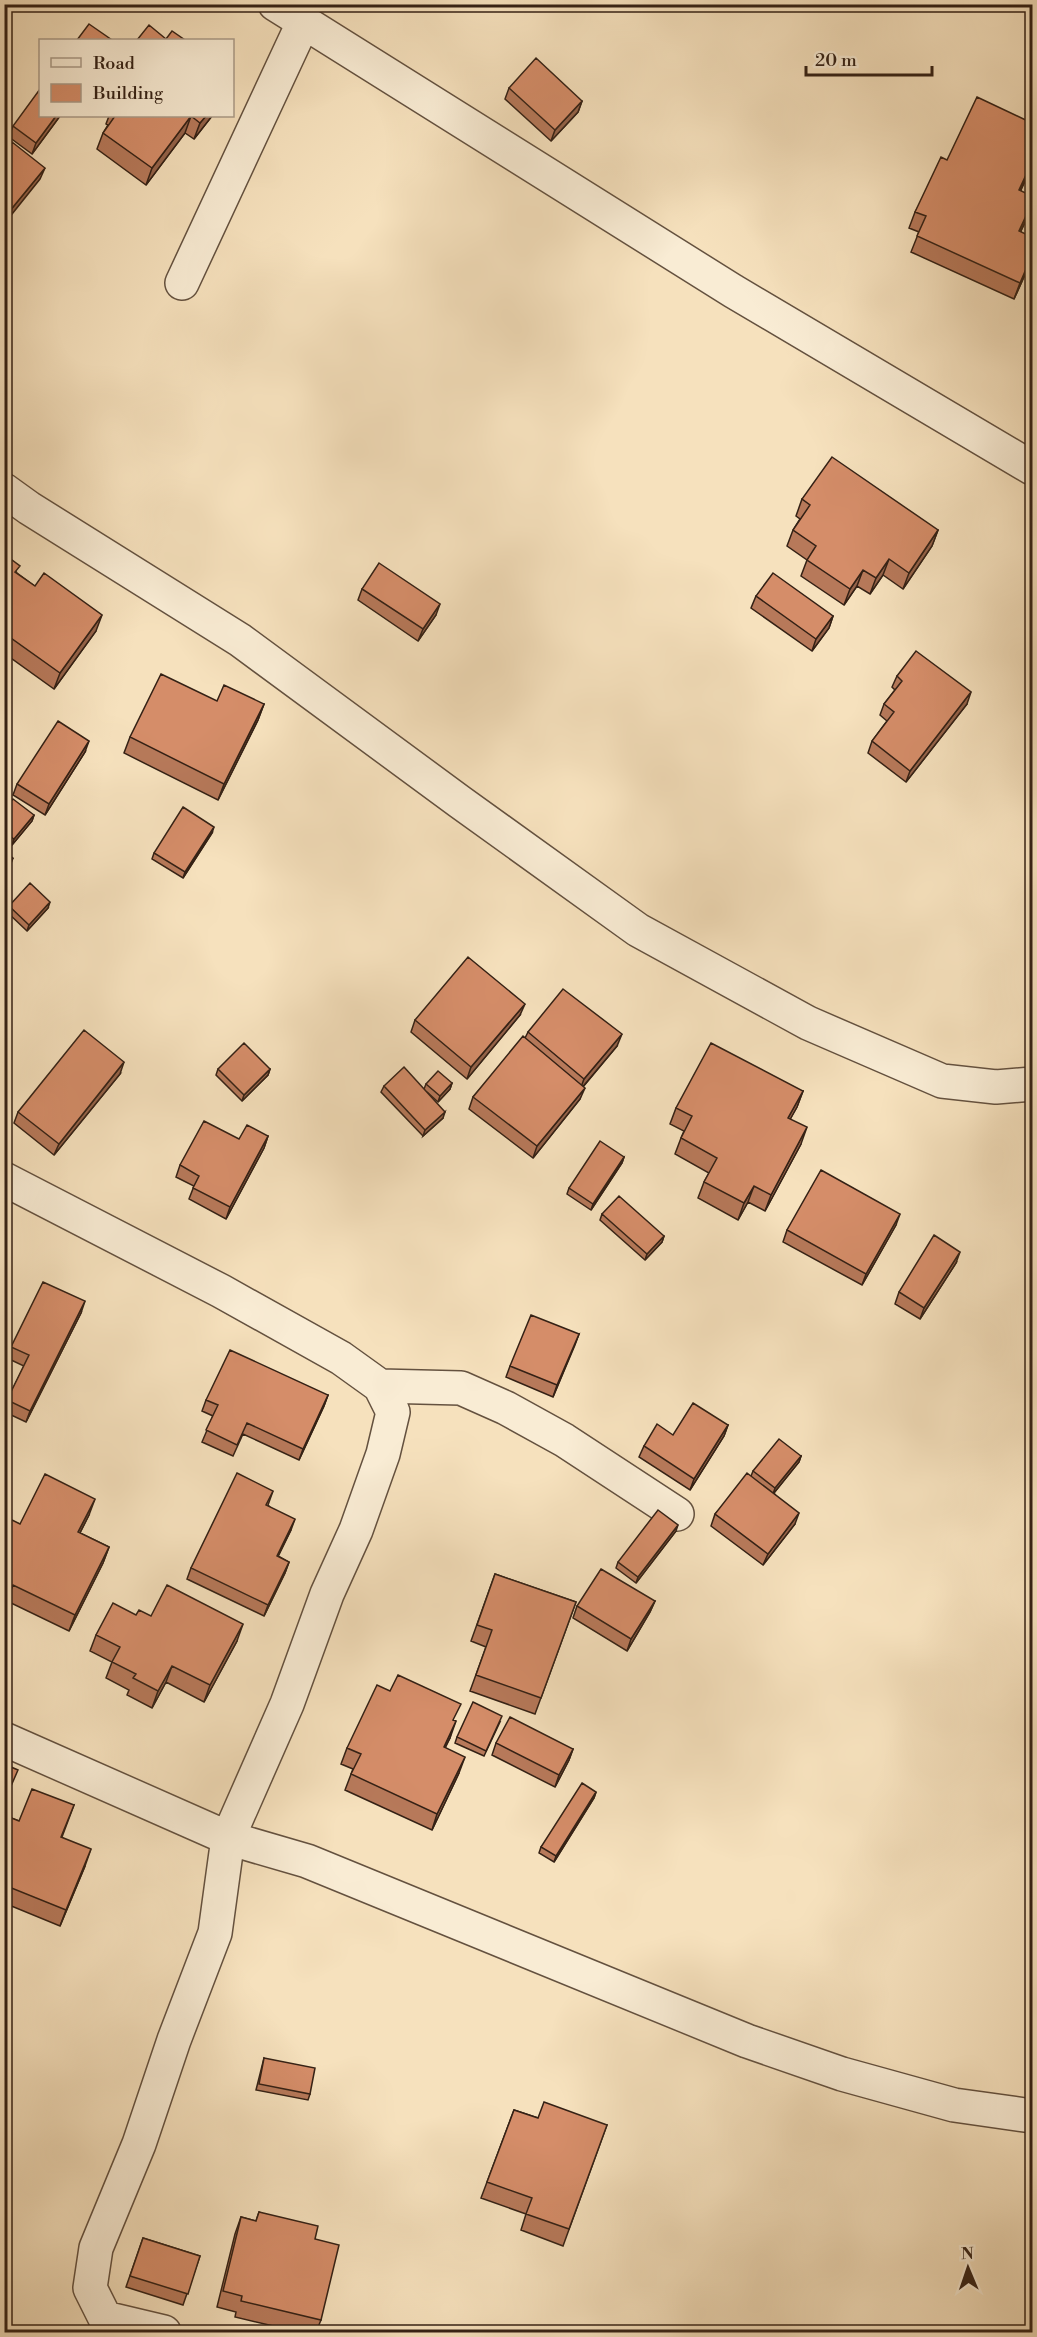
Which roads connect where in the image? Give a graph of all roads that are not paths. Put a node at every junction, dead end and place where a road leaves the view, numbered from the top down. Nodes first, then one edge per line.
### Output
1 (275, 4) edge
2 (304, 21) junction
3 (182, 283) dead end
4 (1032, 468) edge
5 (4, 490) edge
6 (1032, 1084) edge
7 (4, 1179) edge
8 (380, 1386) junction
9 (677, 1514) dead end
10 (4, 1739) edge
11 (228, 1838) junction
12 (1032, 2116) edge
13 (164, 2332) edge

1 - 2 street
2 - 3 street
2 - 4 street
5 - 6 street
7 - 8 street
8 - 9 street
8 - 11 street
10 - 11 street
11 - 12 street
11 - 13 street

